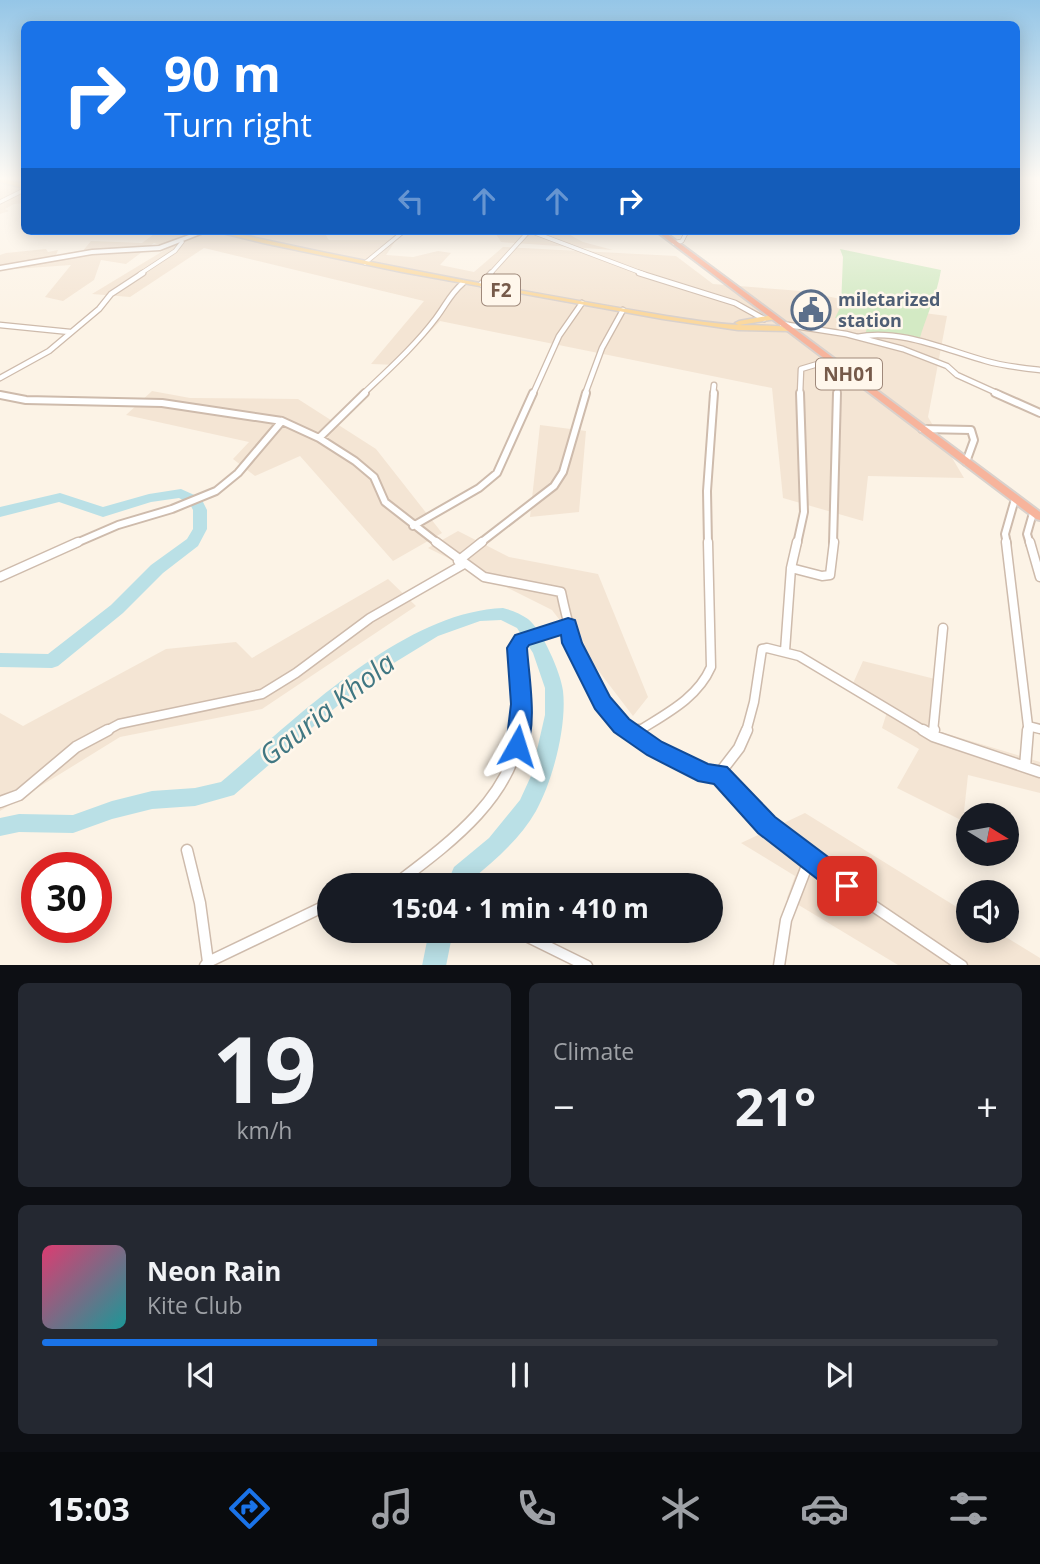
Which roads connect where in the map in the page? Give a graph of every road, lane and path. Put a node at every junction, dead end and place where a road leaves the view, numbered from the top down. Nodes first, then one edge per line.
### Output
1 (197, 235) edge
2 (235, 235) edge
3 (244, 235) edge
4 (399, 235) edge
5 (525, 235) edge
6 (539, 235) edge
7 (665, 235) edge
8 (686, 235) edge
9 (182, 242) junction
10 (674, 243) junction
11 (365, 262) junction
12 (0, 268) edge
13 (463, 283) junction
14 (481, 284) junction
15 (582, 303) junction
16 (623, 310) junction
17 (768, 318) junction
18 (0, 325) edge
19 (785, 326) junction
20 (70, 332) junction
21 (856, 337) junction
22 (831, 360) junction
23 (866, 367) dead end
24 (1040, 370) edge
25 (851, 376) junction
26 (0, 378) edge
27 (714, 385) dead end
28 (0, 395) edge
29 (1040, 412) edge
30 (282, 421) junction
31 (922, 429) junction
32 (319, 438) junction
33 (966, 462) junction
34 (1015, 499) junction
35 (1037, 515) edge
36 (413, 526) junction
37 (461, 562) junction
38 (791, 568) junction
39 (0, 577) edge
40 (1040, 577) edge
41 (568, 625) junction
42 (943, 628) dead end
43 (785, 651) junction
44 (1028, 726) junction
45 (1040, 729) edge
46 (633, 734) junction
47 (933, 736) junction
48 (1025, 766) junction
49 (1040, 772) edge
50 (719, 774) junction
51 (0, 802) edge
52 (187, 850) dead end
53 (810, 858) junction
54 (410, 873) edge
55 (317, 910) edge
56 (541, 943) edge
57 (207, 964) edge
58 (587, 965) edge
59 (779, 965) edge
60 (962, 965) edge

1 - 9 street
2 - 13 main road, F2
3 - 11 main road, F2
4 - 11 street
5 - 14 street
6 - 17 street
7 - 10 highway, NH01
8 - 10 street
9 - 12 street
9 - 20 street
10 - 17 highway, NH01
11 - 14 main road, F2
13 - 15 main road, F2
13 - 32 street
14 - 17 main road, F2
15 - 16 main road, F2
15 - 36 street
16 - 19 main road, F2
16 - 37 street
17 - 19 highway, NH01
18 - 20 street
19 - 21 street
19 - 22 highway, NH01
20 - 26 street
21 - 24 street
21 - 29 street
22 - 25 highway, NH01
22 - 38 street
23 - 25 street
25 - 31 highway, NH01
25 - 38 street
27 - 46 street
28 - 30 street
30 - 32 street
30 - 39 street
31 - 33 highway, NH01
31 - 33 street
32 - 36 street
33 - 34 highway, NH01
34 - 35 highway, NH01
34 - 44 street
35 - 40 street
36 - 37 street
37 - 41 street
37 - 51 street
38 - 43 street
41 - 46 street
41 - 54 street
42 - 47 street
43 - 47 street
43 - 50 street
44 - 45 street
44 - 48 street
46 - 50 street
47 - 48 street
48 - 49 street
50 - 53 street
52 - 57 street
53 - 59 street
53 - 60 street
55 - 57 street
56 - 58 street

